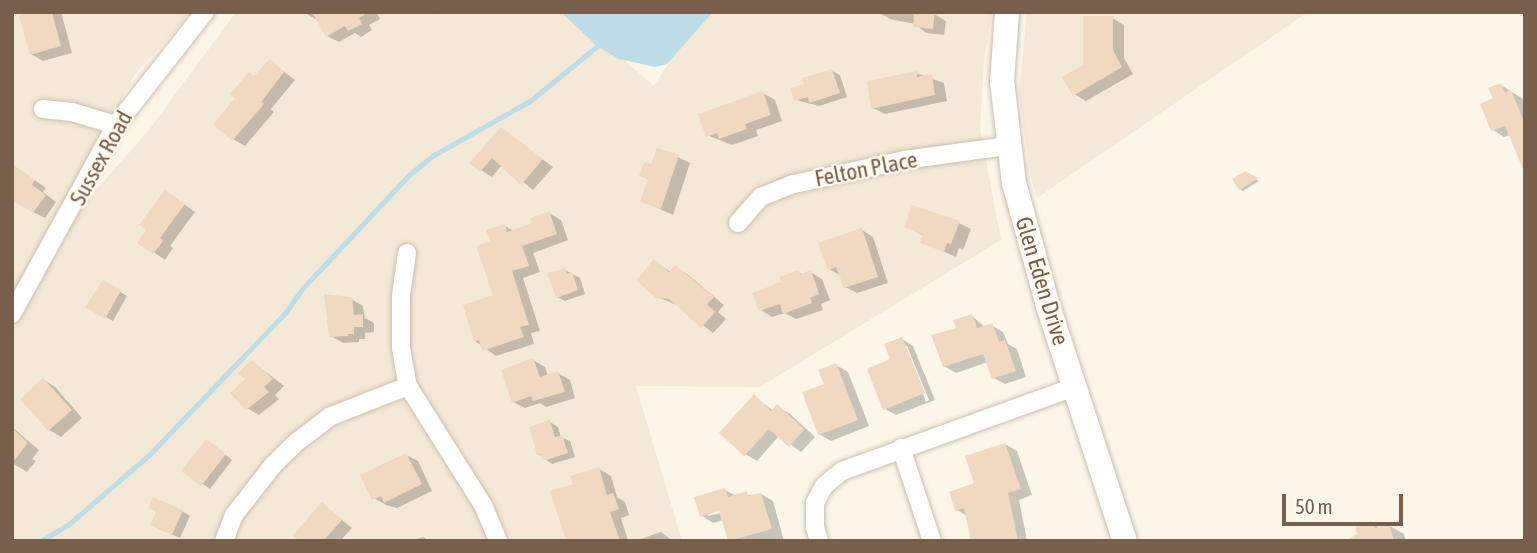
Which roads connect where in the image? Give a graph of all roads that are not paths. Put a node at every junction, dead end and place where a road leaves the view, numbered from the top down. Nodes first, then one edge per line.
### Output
1 (205, 12) edge
2 (1007, 12) edge
3 (43, 109) dead end
4 (116, 125) junction
5 (1008, 146) junction
6 (738, 223) dead end
7 (407, 253) dead end
8 (12, 314) edge
9 (408, 386) junction
10 (1074, 387) junction
11 (901, 448) junction
12 (224, 541) edge
13 (498, 541) edge
14 (819, 541) edge
15 (932, 541) edge
16 (1125, 541) edge

1 - 4 street, Sussex Road
2 - 5 main road, Glen Eden Drive
3 - 4 street
4 - 8 street, Sussex Road
5 - 6 street, Felton Place
5 - 10 main road, Glen Eden Drive
7 - 9 street
9 - 12 street
9 - 13 street
10 - 11 street
10 - 16 main road, Glen Eden Drive
11 - 14 street
11 - 15 street

